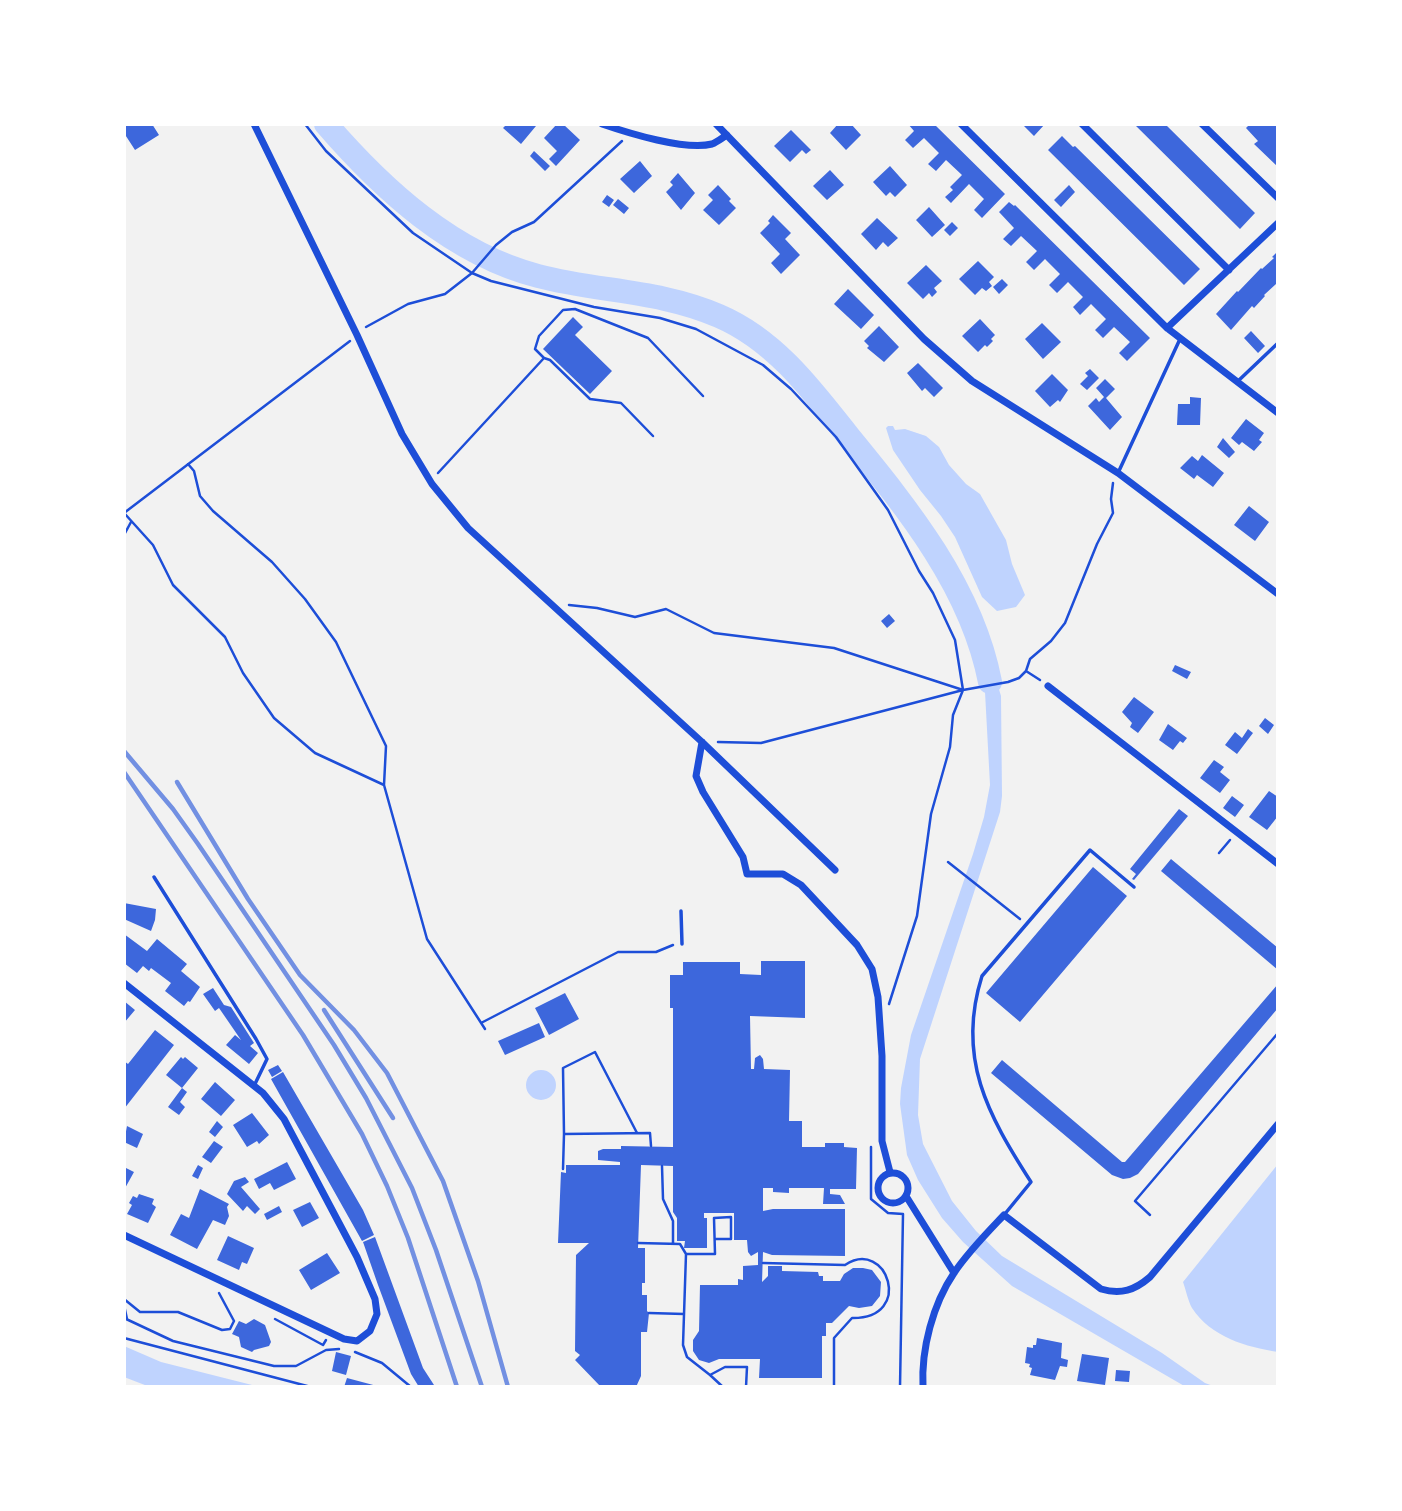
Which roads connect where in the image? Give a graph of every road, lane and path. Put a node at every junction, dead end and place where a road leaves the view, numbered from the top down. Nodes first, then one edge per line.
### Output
1 (254, 124) edge
2 (305, 124) edge
3 (602, 124) edge
4 (716, 124) edge
5 (961, 124) edge
6 (1082, 124) edge
7 (1202, 124) edge
8 (629, 134) junction
9 (727, 135) junction
10 (1278, 198) edge
11 (1278, 223) edge
12 (1229, 270) junction
13 (472, 273) junction
14 (1167, 328) junction
15 (357, 335) junction
16 (1180, 339) junction
17 (1278, 343) edge
18 (544, 358) junction
19 (1237, 383) junction
20 (703, 396) dead end
21 (1278, 413) edge
22 (653, 436) dead end
23 (432, 463) dead end
24 (188, 464) junction
25 (1116, 476) junction
26 (124, 513) edge
27 (131, 522) junction
28 (124, 535) edge
29 (1278, 594) edge
30 (573, 613) dead end
31 (1027, 671) junction
32 (1048, 686) joint
33 (963, 690) junction
34 (705, 742) junction
35 (384, 785) junction
36 (948, 862) dead end
37 (1278, 864) edge
38 (835, 870) dead end
39 (154, 877) dead end
40 (1134, 887) dead end
41 (681, 911) dead end
42 (1027, 924) junction
43 (673, 944) dead end
44 (682, 944) dead end
45 (124, 983) edge
46 (889, 1005) dead end
47 (481, 1023) junction
48 (485, 1029) dead end
49 (1278, 1033) edge
50 (254, 1086) junction
51 (1278, 1124) edge
52 (637, 1133) junction
53 (564, 1134) junction
54 (651, 1146) dead end
55 (872, 1146) dead end
56 (662, 1166) dead end
57 (563, 1169) dead end
58 (890, 1172) junction
59 (906, 1196) junction
60 (1004, 1215) junction
61 (1150, 1215) dead end
62 (124, 1235) edge
63 (715, 1239) junction
64 (638, 1243) dead end
65 (673, 1244) junction
66 (686, 1254) junction
67 (763, 1263) dead end
68 (954, 1273) junction
69 (211, 1276) junction
70 (124, 1299) edge
71 (124, 1305) edge
72 (649, 1313) dead end
73 (684, 1314) junction
74 (125, 1319) edge
75 (124, 1338) edge
76 (323, 1345) dead end
77 (331, 1349) junction
78 (339, 1349) dead end
79 (350, 1351) dead end
80 (710, 1375) junction
81 (311, 1387) edge
82 (411, 1387) edge
83 (723, 1387) edge
84 (746, 1387) edge
85 (834, 1387) edge
86 (900, 1387) edge
87 (923, 1387) edge

1 - 15 street
2 - 13 path
3 - 8 street
4 - 9 street
5 - 14 street
6 - 12 street
7 - 10 street
8 - 9 street
8 - 13 path
9 - 25 street
11 - 12 street
12 - 14 street
13 - 15 path
13 - 33 path
14 - 16 street
15 - 24 path
15 - 34 street
16 - 19 street
16 - 25 lane
17 - 19 lane
18 - 20 path
18 - 22 path
18 - 23 path
19 - 21 street
24 - 26 path
24 - 35 path
25 - 29 street
25 - 31 path
26 - 27 path
27 - 28 path
27 - 35 path
30 - 33 path
31 - 32 path
31 - 33 path
32 - 37 street
33 - 34 path
33 - 46 path
34 - 38 street
34 - 58 street
35 - 47 path
36 - 42 path
39 - 50 lane
40 - 42 lane
41 - 44 lane
42 - 60 lane
43 - 47 path
45 - 50 street
47 - 48 path
49 - 61 path
50 - 69 street
51 - 60 street
52 - 53 path
52 - 53 path
52 - 54 path
53 - 57 path
55 - 86 path
56 - 65 path
58 - 59 street
58 - 59 street
59 - 68 street
60 - 68 street
62 - 69 street
63 - 63 path
63 - 66 path
64 - 65 path
65 - 66 path
66 - 73 path
67 - 85 path
68 - 87 street
69 - 70 path
71 - 74 path
72 - 73 path
73 - 80 path
74 - 77 path
75 - 81 path
76 - 77 path
77 - 78 path
79 - 82 path
80 - 83 path
80 - 84 path

